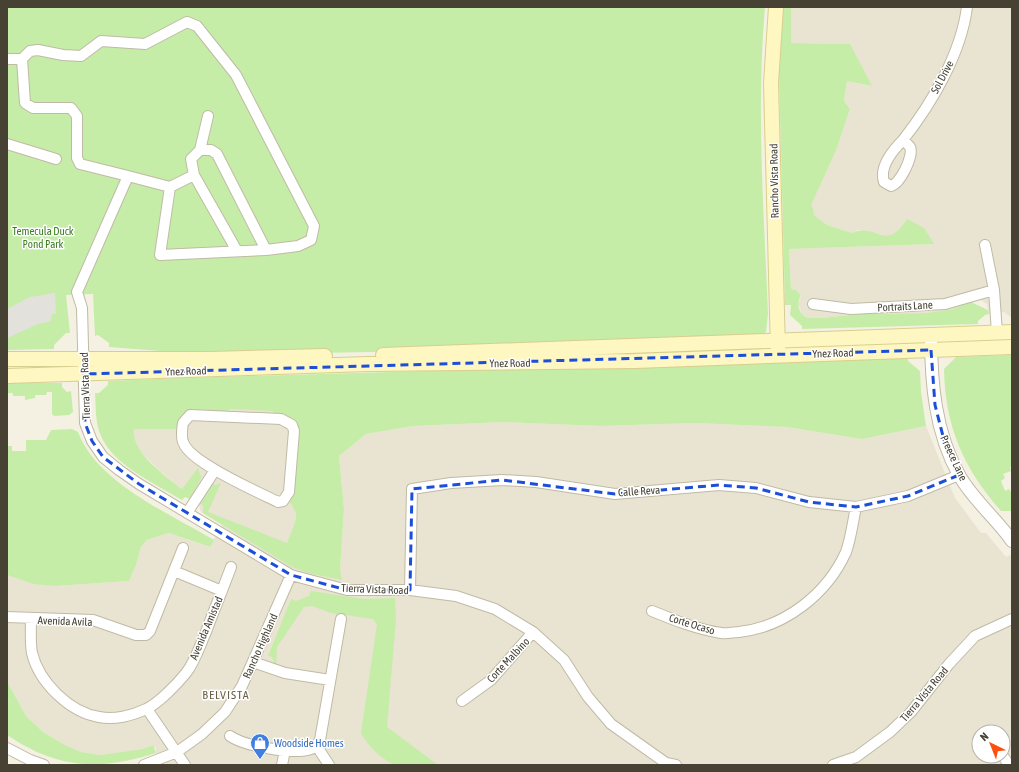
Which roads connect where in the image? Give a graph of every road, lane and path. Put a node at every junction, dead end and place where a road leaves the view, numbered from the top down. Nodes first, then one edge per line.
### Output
1 (776, 7) edge
2 (967, 7) edge
3 (7, 59) edge
4 (22, 59) junction
5 (208, 116) dead end
6 (903, 140) dead end
7 (7, 144) edge
8 (200, 150) junction
9 (56, 159) dead end
10 (194, 175) junction
11 (128, 176) junction
12 (170, 187) junction
13 (985, 246) dead end
14 (266, 250) junction
15 (237, 252) junction
16 (994, 290) junction
17 (813, 304) dead end
18 (1012, 332) edge
19 (997, 333) junction
20 (930, 335) junction
21 (1012, 347) edge
22 (778, 348) junction
23 (931, 350) junction
24 (84, 358) junction
25 (7, 359) edge
26 (84, 374) junction
27 (7, 376) edge
28 (215, 470) junction
29 (959, 475) junction
30 (856, 507) junction
31 (187, 513) junction
32 (1012, 541) edge
33 (183, 548) dead end
34 (231, 567) dead end
35 (174, 571) junction
36 (291, 576) junction
37 (410, 590) junction
38 (222, 591) junction
39 (652, 611) dead end
40 (7, 617) edge
41 (31, 619) junction
42 (341, 619) dead end
43 (1012, 619) edge
44 (533, 632) junction
45 (253, 662) junction
46 (330, 680) junction
47 (462, 701) dead end
48 (148, 709) junction
49 (230, 736) dead end
50 (316, 745) junction
51 (7, 748) edge
52 (285, 750) junction
53 (175, 752) junction
54 (858, 761) edge
55 (669, 764) edge
56 (44, 765) edge
57 (144, 765) edge
58 (185, 765) edge
59 (282, 765) edge
60 (329, 765) edge
61 (833, 765) edge

1 - 22 main road, Rancho Vista Road
2 - 6 street, Sol Drive
3 - 4 street
4 - 11 street
4 - 14 street
5 - 8 street
7 - 9 street
8 - 10 street
8 - 14 street
10 - 12 street
10 - 15 street
11 - 12 street
11 - 24 street, Tierra Vista Road
12 - 15 street
13 - 16 street
14 - 15 street
16 - 17 street, Portraits Lane
16 - 19 street
18 - 19 main road, Ynez Road
19 - 20 main road, Ynez Road
20 - 22 main road, Ynez Road
20 - 23 street, Preece Lane
21 - 23 main road, Ynez Road
22 - 23 main road, Ynez Road
22 - 24 main road, Ynez Road
22 - 26 main road, Ynez Road
23 - 29 street, Preece Lane
24 - 25 main road, Ynez Road
24 - 26 street, Tierra Vista Road
26 - 27 main road, Ynez Road
26 - 31 street, Tierra Vista Road
28 - 28 street
28 - 31 street
29 - 30 street, Calle Reva
29 - 32 street, Preece Lane
30 - 37 street, Calle Reva
30 - 39 street, Corte Ocaso
31 - 36 street, Tierra Vista Road
33 - 35 street, Avenida Avila
34 - 38 street, Avenida Amistad
35 - 38 street
35 - 41 street, Avenida Avila
36 - 37 street, Tierra Vista Road
36 - 45 street, Rancho Highland
37 - 44 street, Tierra Vista Road
38 - 48 street, Avenida Amistad
40 - 41 street, Avenida Avila
41 - 48 street, Avenida Amistad
42 - 46 street
43 - 54 street, Tierra Vista Road
44 - 47 street, Corte Malbino
44 - 55 street, Tierra Vista Road
45 - 46 street
45 - 53 street, Rancho Highland
46 - 50 street
48 - 53 street
49 - 52 street
50 - 52 street
50 - 60 street
51 - 56 street
52 - 59 street
53 - 57 street, Rancho Highland
53 - 58 street
54 - 61 street, Tierra Vista Road

